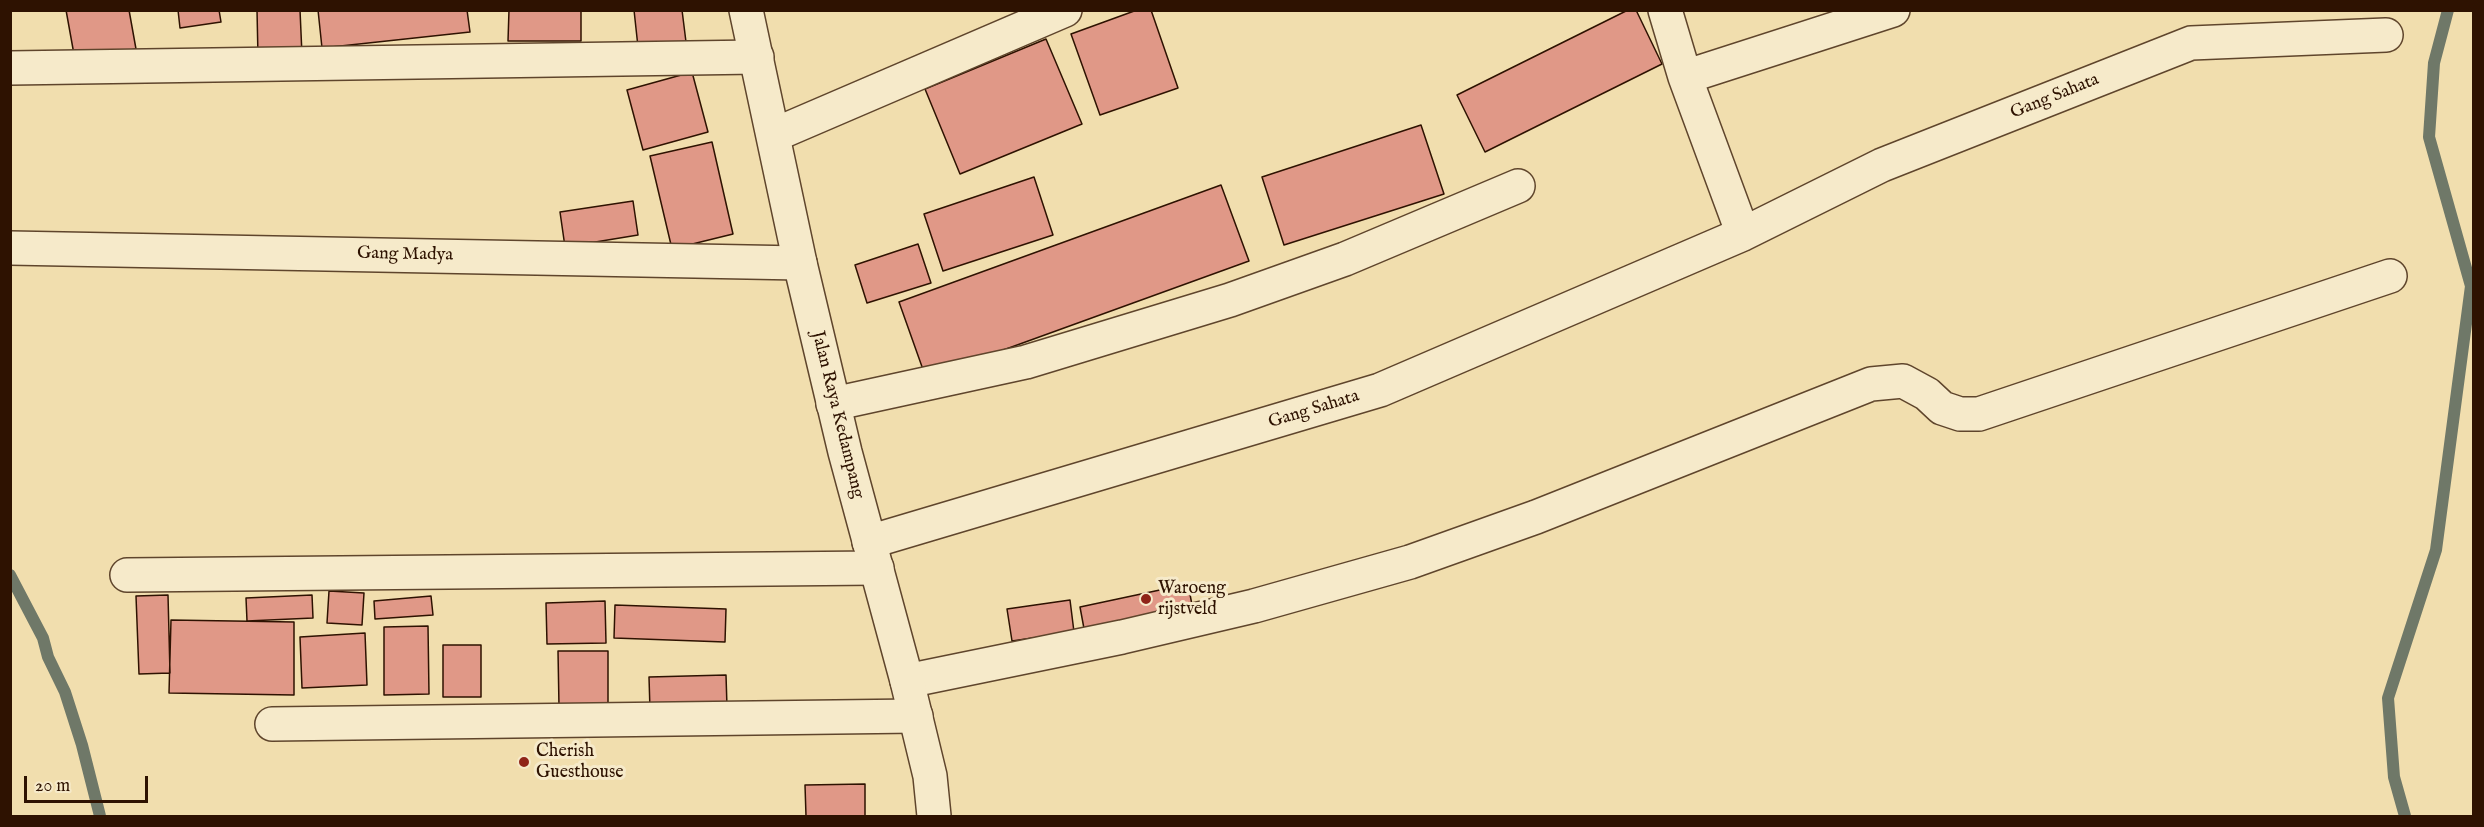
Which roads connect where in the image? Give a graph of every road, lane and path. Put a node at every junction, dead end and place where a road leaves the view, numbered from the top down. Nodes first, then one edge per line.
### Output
1 (746, 10) edge
2 (1065, 10) edge
3 (1665, 10) edge
4 (1893, 10) edge
5 (2386, 35) dead end
6 (757, 57) junction
7 (10, 68) edge
8 (1685, 76) junction
9 (774, 135) junction
10 (1518, 186) dead end
11 (1743, 234) junction
12 (10, 248) edge
13 (800, 263) junction
14 (2390, 276) dead end
15 (833, 404) junction
16 (873, 555) junction
17 (127, 575) dead end
18 (908, 681) junction
19 (916, 716) junction
20 (272, 724) dead end
21 (934, 816) edge

1 - 6 street, Jalan Raya Kedampang
2 - 9 street
3 - 8 street
4 - 8 street
5 - 11 street, Gang Sahata
6 - 7 street
6 - 9 street, Jalan Raya Kedampang
8 - 11 street
9 - 13 street, Jalan Raya Kedampang
10 - 15 street
11 - 16 street, Gang Sahata
12 - 13 street, Gang Madya
13 - 15 street, Jalan Raya Kedampang
14 - 18 street
15 - 16 street, Jalan Raya Kedampang
16 - 17 street, Gang Sahata
16 - 18 street, Jalan Raya Kedampang
18 - 19 street, Jalan Raya Kedampang
19 - 20 street
19 - 21 street, Jalan Raya Kedampang

